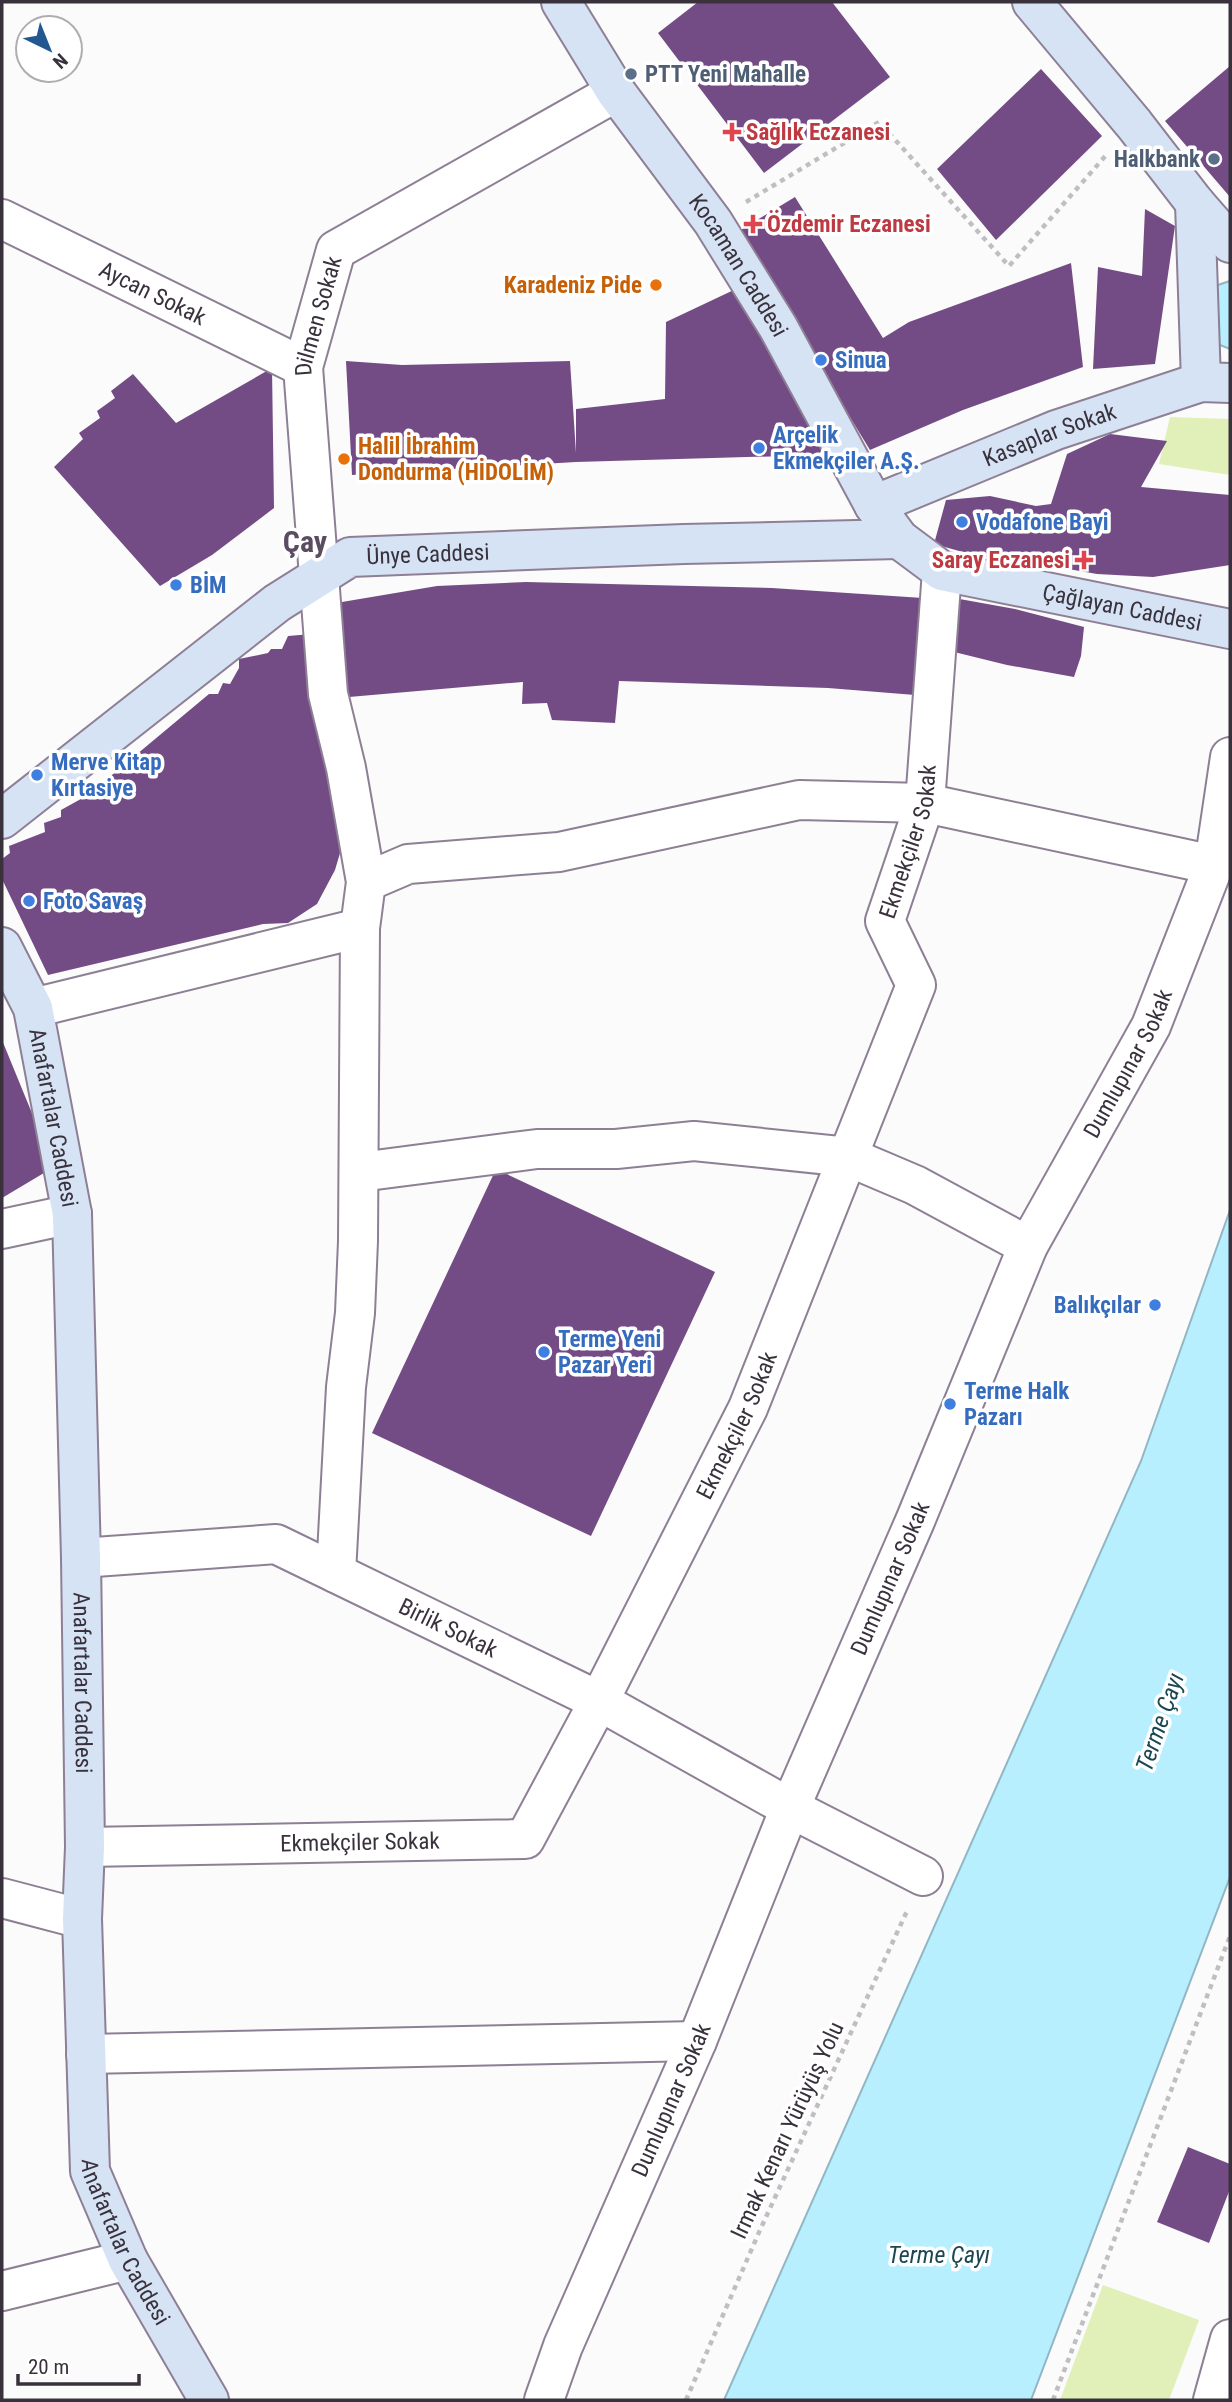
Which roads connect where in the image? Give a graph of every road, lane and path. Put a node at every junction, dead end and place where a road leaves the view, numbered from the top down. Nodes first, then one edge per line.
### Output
1 (561, 2) edge
2 (1032, 2) edge
3 (616, 92) junction
4 (1133, 124) junction
5 (1195, 203) junction
6 (2, 219) edge
7 (713, 222) junction
8 (1230, 243) edge
9 (303, 367) junction
10 (1215, 382) edge
11 (874, 505) junction
12 (899, 539) junction
13 (942, 571) junction
14 (318, 577) junction
15 (1230, 629) edge
16 (1230, 757) edge
17 (925, 803) junction
18 (2, 818) edge
19 (1214, 865) junction
20 (366, 882) junction
21 (360, 928) junction
22 (2, 947) edge
23 (33, 1007) junction
24 (849, 1157) junction
25 (360, 1172) junction
26 (72, 1214) junction
27 (2, 1229) edge
28 (1028, 1246) junction
29 (81, 1558) junction
30 (336, 1573) junction
31 (599, 1701) junction
32 (790, 1808) junction
33 (85, 1847) junction
34 (923, 1876) joint
35 (2, 1899) edge
36 (82, 1919) junction
37 (1230, 1936) edge
38 (697, 2041) junction
39 (86, 2054) junction
40 (128, 2260) junction
41 (2, 2291) edge
42 (1230, 2339) edge
43 (209, 2400) edge
44 (544, 2400) edge
45 (686, 2400) edge
46 (1053, 2400) edge
47 (1213, 2400) edge

1 - 3 main road, Kocaman Caddesi
2 - 4 main road
3 - 7 main road, Kocaman Caddesi
3 - 9 street, Dilmen Sokak
4 - 5 main road
4 - 7 path
5 - 8 main road
5 - 10 main road
6 - 9 street, Aycan Sokak
7 - 11 main road, Kocaman Caddesi
9 - 14 street, Dilmen Sokak
10 - 11 main road, Kasaplar Sokak
11 - 12 main road, Kocaman Caddesi
12 - 13 main road, Çağlayan Caddesi
12 - 14 main road, Ünye Caddesi
13 - 15 main road, Çağlayan Caddesi
13 - 17 street, Ekmekçiler Sokak
14 - 18 main road, Ünye Caddesi
14 - 20 street, Dilmen Sokak
16 - 19 street, Dumlupınar Sokak
17 - 19 street
17 - 20 street
17 - 24 street, Ekmekçiler Sokak
19 - 28 street, Dumlupınar Sokak
20 - 21 street, Dilmen Sokak
21 - 23 street
21 - 25 street, Dilmen Sokak
22 - 23 main road, Anafartalar Caddesi
23 - 26 main road, Anafartalar Caddesi
24 - 25 street
24 - 28 street
24 - 31 street, Ekmekçiler Sokak
25 - 30 street, Dilmen Sokak
26 - 27 street
26 - 29 main road, Anafartalar Caddesi
28 - 32 street, Dumlupınar Sokak
29 - 30 street, Birlik Sokak
29 - 33 main road, Anafartalar Caddesi
30 - 31 street, Birlik Sokak
31 - 32 street, Birlik Sokak
31 - 33 street, Ekmekçiler Sokak
32 - 34 street, Birlik Sokak
32 - 38 street, Dumlupınar Sokak
33 - 36 main road, Anafartalar Caddesi
34 - 45 path, Irmak Kenarı Yürüyüş Yolu
35 - 36 street
36 - 39 main road, Anafartalar Caddesi
37 - 46 path
38 - 39 street
38 - 44 street, Dumlupınar Sokak
39 - 40 main road, Anafartalar Caddesi
40 - 41 street
40 - 43 main road, Anafartalar Caddesi
42 - 47 street

